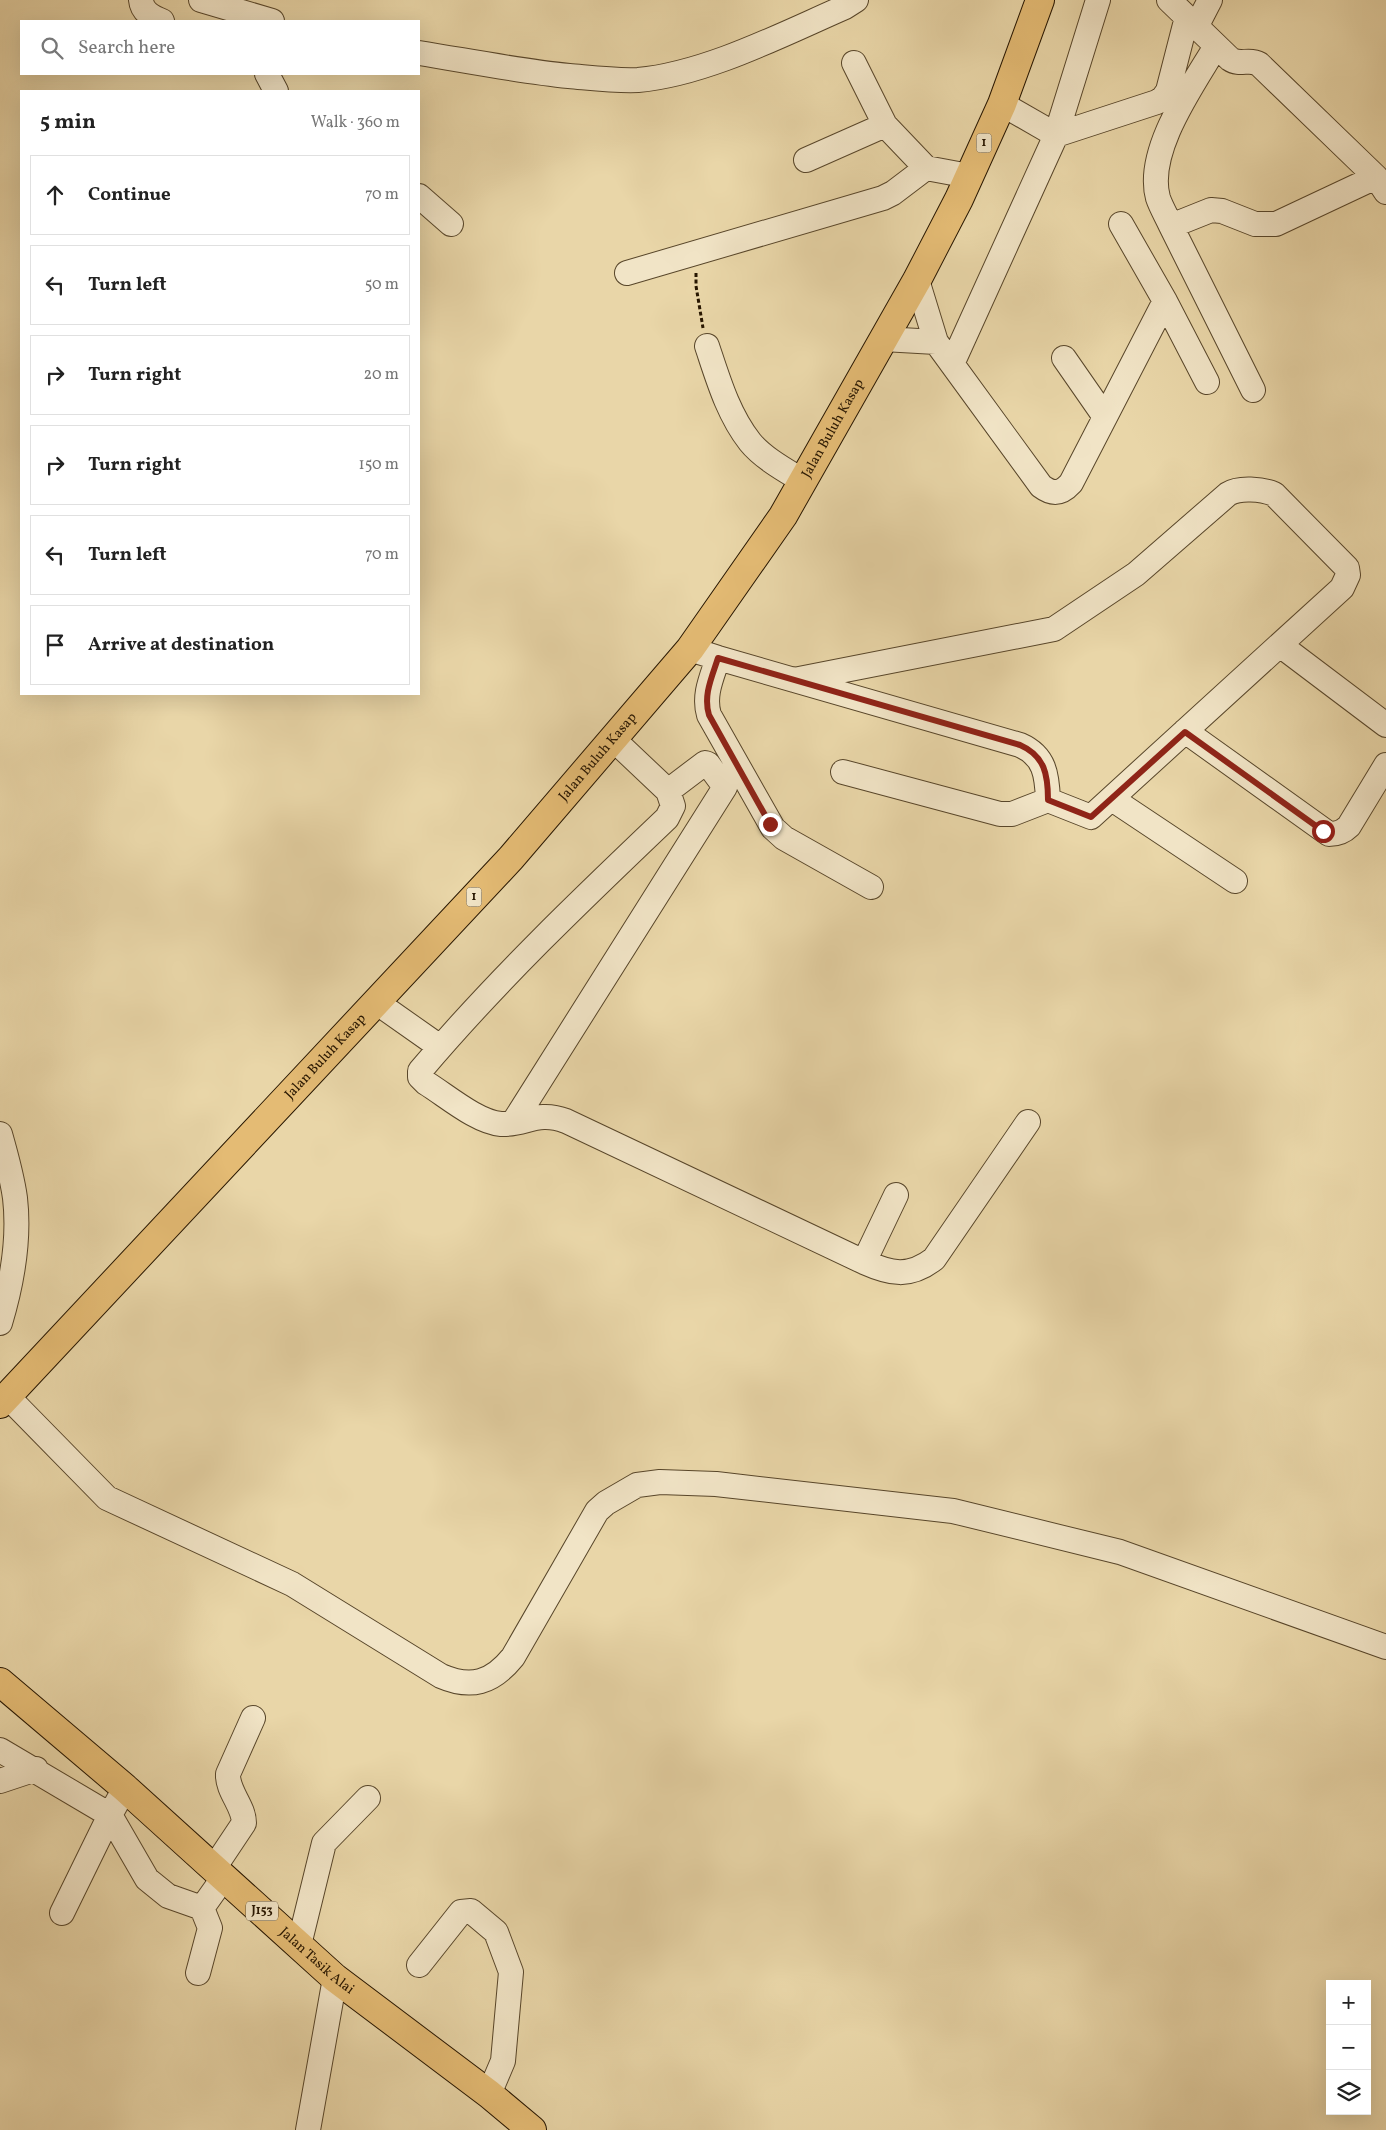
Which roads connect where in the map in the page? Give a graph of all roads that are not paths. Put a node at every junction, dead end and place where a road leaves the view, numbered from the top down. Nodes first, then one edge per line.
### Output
1 (141, 0) edge
2 (201, 0) edge
3 (1040, 0) edge
4 (1098, 0) edge
5 (1169, 0) edge
6 (1210, 0) edge
7 (842, 2) edge
8 (160, 20) edge
9 (269, 20) edge
10 (1192, 22) junction
11 (1216, 46) junction
12 (420, 53) edge
13 (854, 63) dead end
14 (268, 75) edge
15 (275, 90) edge
16 (1002, 104) junction
17 (885, 126) junction
18 (1056, 135) junction
19 (806, 160) dead end
20 (926, 168) junction
21 (969, 176) junction
22 (1381, 185) edge
23 (420, 197) edge
24 (451, 224) dead end
25 (1121, 224) dead end
26 (1171, 226) junction
27 (627, 273) dead end
28 (917, 280) junction
29 (1165, 301) junction
30 (883, 339) junction
31 (936, 342) junction
32 (707, 346) road end
33 (1064, 358) dead end
34 (952, 364) junction
35 (1207, 382) dead end
36 (1252, 390) dead end
37 (1105, 417) junction
38 (802, 481) junction
39 (1280, 645) junction
40 (690, 649) junction
41 (718, 658) junction
42 (794, 680) junction
43 (1386, 725) edge
44 (1185, 732) junction
45 (613, 739) junction
46 (1386, 765) edge
47 (843, 772) dead end
48 (668, 791) junction
49 (1112, 799) junction
50 (1048, 800) junction
51 (1235, 881) dead end
52 (871, 887) dead end
53 (376, 1002) junction
54 (440, 1047) junction
55 (1028, 1122) dead end
56 (513, 1123) junction
57 (0, 1134) edge
58 (4, 1171) edge
59 (896, 1194) dead end
60 (864, 1262) junction
61 (0, 1323) edge
62 (4, 1400) edge
63 (1386, 1647) edge
64 (0, 1682) edge
65 (253, 1718) dead end
66 (0, 1750) edge
67 (36, 1770) junction
68 (0, 1782) edge
69 (126, 1788) junction
70 (368, 1798) dead end
71 (110, 1815) junction
72 (219, 1872) junction
73 (202, 1908) junction
74 (62, 1913) dead end
75 (299, 1945) junction
76 (419, 1965) dead end
77 (198, 1973) dead end
78 (335, 1978) junction
79 (489, 2094) junction
80 (308, 2130) edge
81 (532, 2130) edge

1 - 8 street
2 - 9 street
3 - 16 main road, Jalan Buluh Kasap / 1
4 - 18 street
5 - 10 street
6 - 10 street
7 - 12 street
10 - 11 street
10 - 18 street
11 - 22 street
11 - 26 street
13 - 17 street
14 - 15 street
16 - 18 street
16 - 21 main road, Jalan Buluh Kasap / 1
17 - 19 street
17 - 20 street
18 - 34 street
20 - 21 street
20 - 27 street
21 - 28 main road, Jalan Buluh Kasap / 1
22 - 26 street
23 - 24 street
25 - 29 street
26 - 36 street
28 - 30 main road, Jalan Buluh Kasap / 1
28 - 31 street
29 - 35 street
29 - 37 street
30 - 31 street
30 - 38 main road, Jalan Buluh Kasap / 1
31 - 34 street
32 - 38 street
33 - 37 street
34 - 37 street
38 - 40 main road, Jalan Buluh Kasap / 1
39 - 42 street
39 - 43 street
39 - 44 street
40 - 41 street
40 - 45 main road, Jalan Buluh Kasap / 1
41 - 42 street
41 - 52 street
42 - 50 street
44 - 46 street
44 - 49 street
45 - 48 street
45 - 53 main road, Jalan Buluh Kasap / 1
47 - 50 street
48 - 54 street
48 - 56 street
49 - 50 street
49 - 51 street
53 - 54 street
53 - 62 main road, Jalan Buluh Kasap / 1
54 - 56 street
55 - 60 street
56 - 60 street
57 - 58 street
58 - 61 street
59 - 60 street
62 - 63 street
64 - 69 main road, Jalan Tasik Alai / J153
65 - 72 street
66 - 67 street
67 - 68 street
67 - 71 street
69 - 71 street
69 - 72 main road, Jalan Tasik Alai / J153
70 - 75 street
71 - 73 street
71 - 74 street
72 - 73 street
72 - 75 main road, Jalan Tasik Alai / J153
73 - 77 street
75 - 78 main road, Jalan Tasik Alai / J153
76 - 79 street
78 - 79 main road, Jalan Tasik Alai / J153
78 - 80 street
79 - 81 main road, Jalan Tasik Alai / J153

